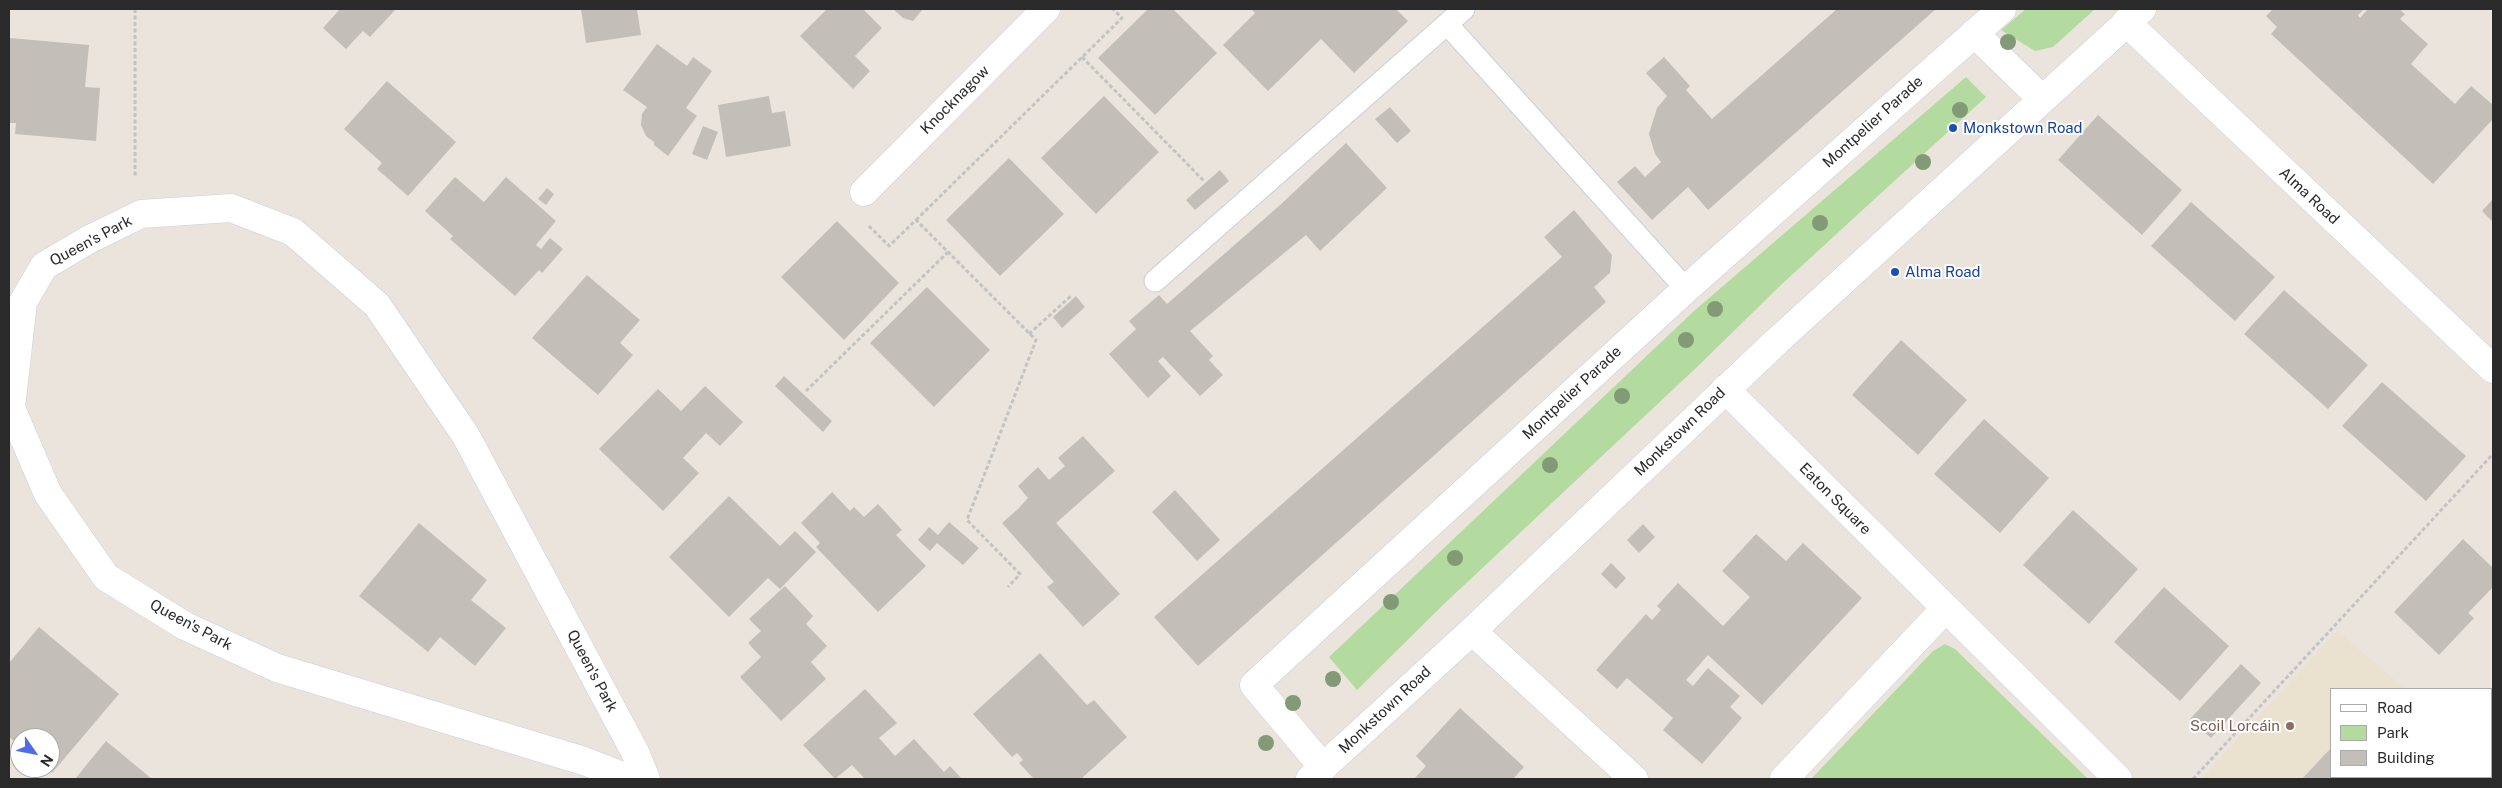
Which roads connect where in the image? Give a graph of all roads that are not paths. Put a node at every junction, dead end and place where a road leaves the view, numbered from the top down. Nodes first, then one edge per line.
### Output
1 (1046, 9) edge
2 (1464, 9) edge
3 (2002, 9) edge
4 (2134, 15) edge
5 (1447, 24) junction
6 (1974, 33) junction
7 (2041, 98) junction
8 (864, 192) dead end
9 (1155, 281) dead end
10 (1686, 289) junction
11 (2493, 369) edge
12 (1725, 389) junction
13 (1945, 609) junction
14 (1472, 631) junction
15 (1317, 773) edge
16 (630, 779) edge
17 (646, 779) edge
18 (1634, 779) edge
19 (1784, 779) edge
20 (2118, 779) edge

1 - 8 street, Knocknagow
2 - 5 lane
3 - 6 street, Montpelier Parade
4 - 7 street, Monkstown Road
4 - 11 street, Alma Road
5 - 9 lane
5 - 10 lane
6 - 7 street
6 - 10 street, Montpelier Parade
7 - 12 street, Monkstown Road
10 - 15 street, Montpelier Parade
12 - 13 street, Eaton Square
12 - 14 street, Monkstown Road
13 - 19 street
13 - 20 street, Eaton Square
14 - 15 street, Monkstown Road
14 - 18 street
16 - 17 street, Queen's Park

